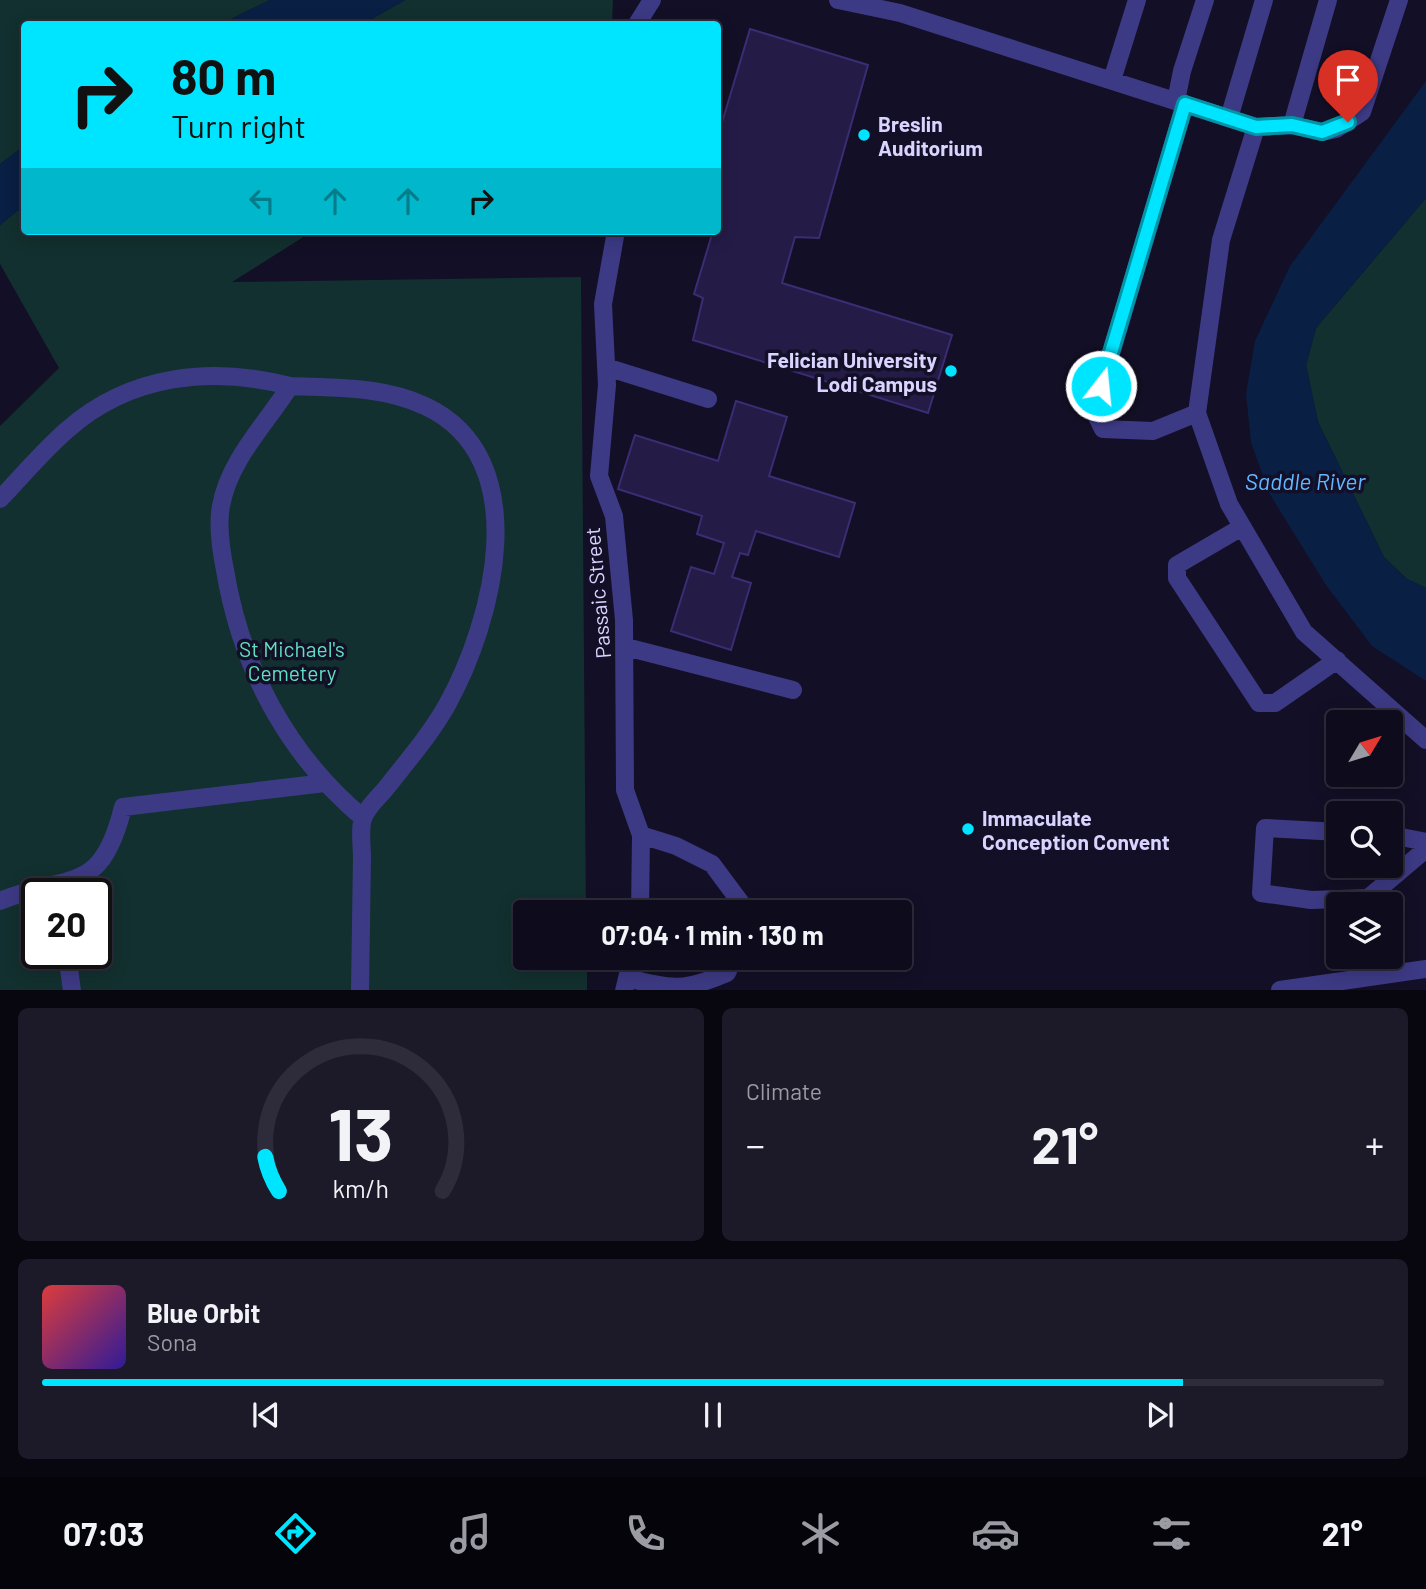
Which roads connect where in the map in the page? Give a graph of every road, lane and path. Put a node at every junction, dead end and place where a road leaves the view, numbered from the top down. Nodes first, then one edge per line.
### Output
1 (652, 0) edge
2 (838, 0) edge
3 (1137, 0) edge
4 (1205, 0) edge
5 (1264, 0) edge
6 (1328, 0) edge
7 (1399, 0) edge
8 (639, 21) edge
9 (1112, 80) junction
10 (1181, 102) junction
11 (1229, 118) junction
12 (1292, 125) junction
13 (1256, 127) junction
14 (615, 235) edge
15 (606, 367) junction
16 (290, 386) junction
17 (708, 400) dead end
18 (1197, 414) junction
19 (0, 499) edge
20 (1242, 527) junction
21 (626, 647) junction
22 (1336, 660) junction
23 (793, 690) dead end
24 (1426, 740) edge
25 (325, 783) junction
26 (362, 817) junction
27 (1326, 831) edge
28 (641, 835) junction
29 (1403, 837) edge
30 (1426, 842) edge
31 (1426, 849) edge
32 (1403, 868) edge
33 (81, 878) edge
34 (1392, 878) edge
35 (21, 892) edge
36 (640, 900) edge
37 (739, 900) edge
38 (0, 901) edge
39 (69, 969) edge
40 (728, 970) edge
41 (1426, 970) edge
42 (626, 984) edge
43 (72, 990) edge
44 (360, 990) edge
45 (1280, 990) edge

1 - 8 lane
2 - 9 lane
3 - 9 lane
4 - 10 lane
5 - 11 lane
6 - 12 lane
7 - 12 lane
9 - 10 lane
10 - 11 lane
10 - 18 lane
11 - 13 lane
12 - 13 lane
13 - 18 lane
14 - 15 lane, Passaic Street
15 - 17 lane
15 - 21 lane, Passaic Street
16 - 19 lane
16 - 25 lane
16 - 26 lane
18 - 20 lane
20 - 22 lane
20 - 22 lane
21 - 23 lane
21 - 28 lane, Passaic Street
22 - 24 lane
25 - 26 lane
25 - 33 lane
26 - 44 lane
27 - 34 lane
28 - 36 lane, Passaic Street
28 - 37 lane
29 - 30 lane
31 - 32 lane
35 - 38 lane
39 - 43 lane
40 - 42 lane
41 - 45 lane

